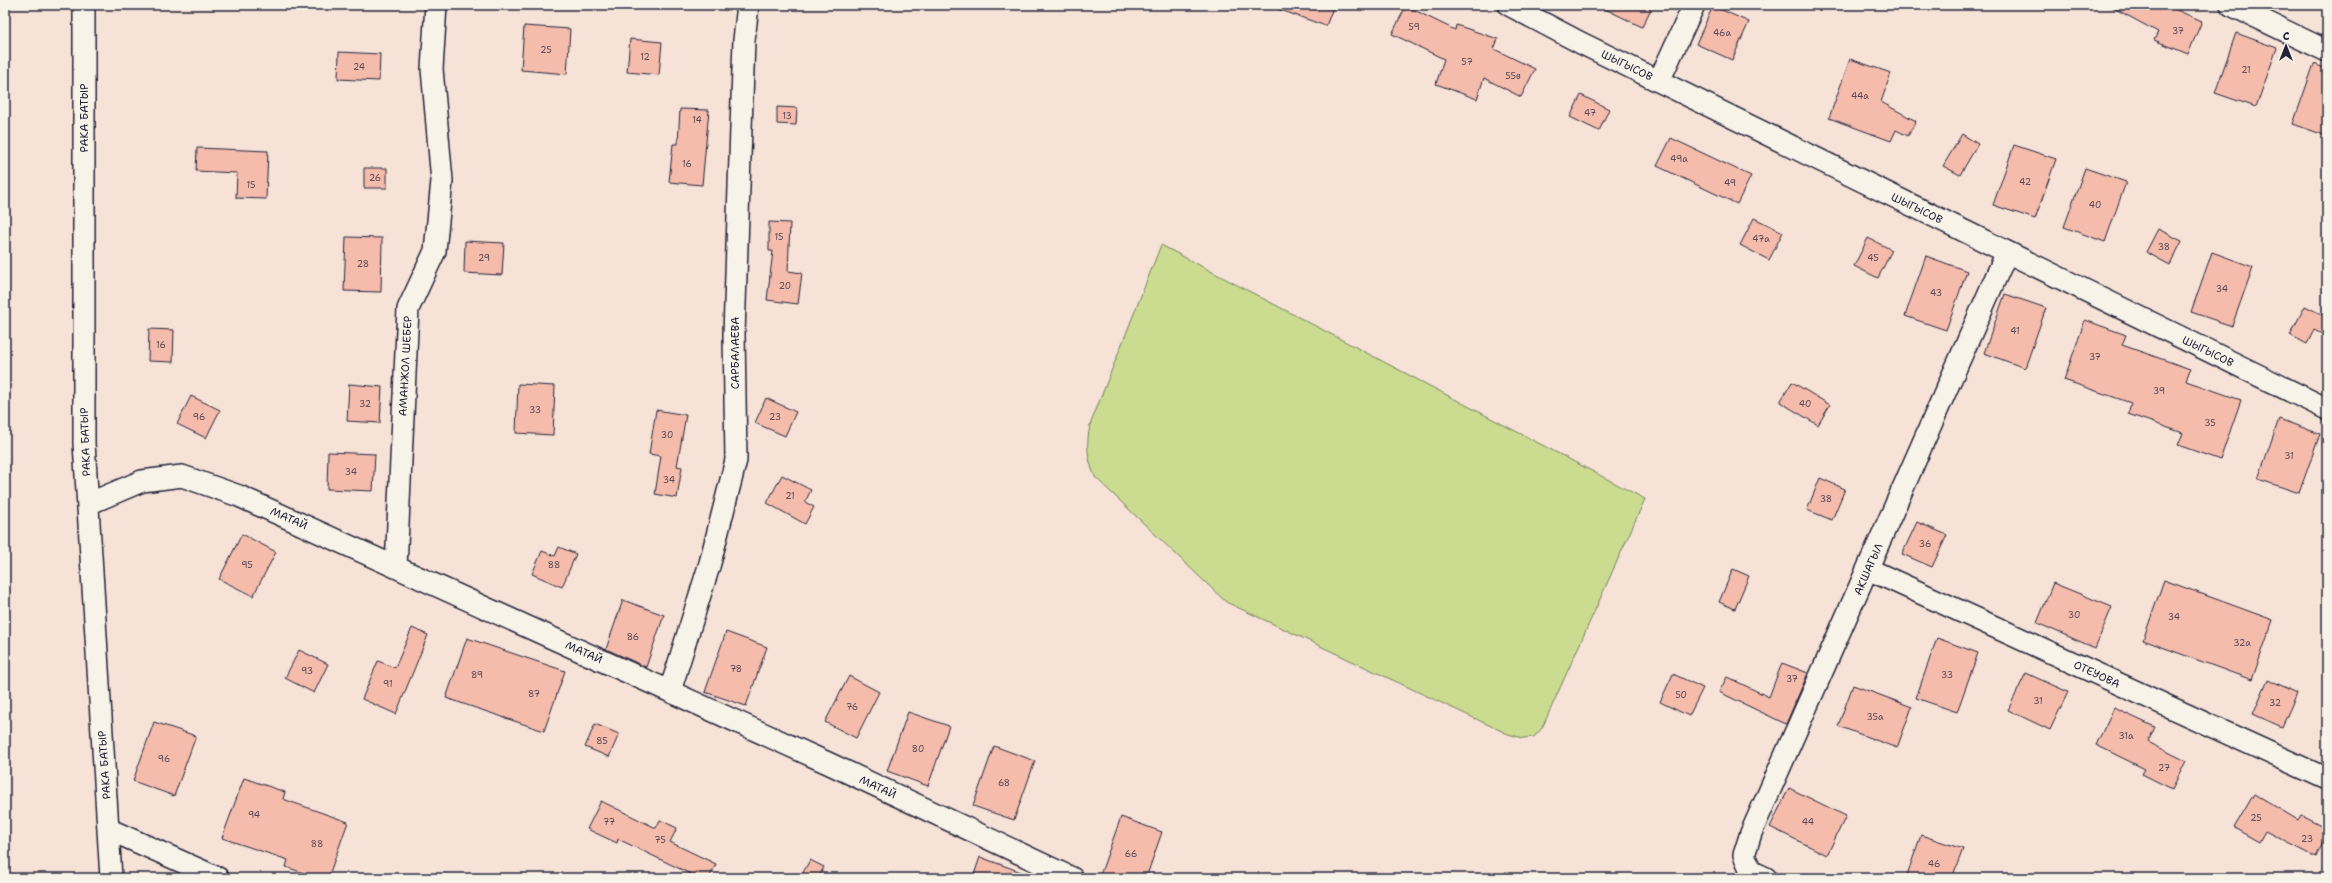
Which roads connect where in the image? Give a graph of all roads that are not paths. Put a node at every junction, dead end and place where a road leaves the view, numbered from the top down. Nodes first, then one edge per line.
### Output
1 (84, 5) edge
2 (436, 5) edge
3 (748, 5) edge
4 (1509, 5) edge
5 (1694, 5) edge
6 (2231, 5) edge
7 (2327, 51) edge
8 (1659, 81) junction
9 (2007, 252) junction
10 (2327, 410) edge
11 (88, 504) junction
12 (396, 567) junction
13 (1868, 569) junction
14 (670, 691) junction
15 (2327, 779) edge
16 (108, 829) junction
17 (111, 878) edge
18 (218, 878) edge
19 (1072, 878) edge
20 (1766, 878) edge

1 - 11 street, РАКА БАТЫР
2 - 12 street, АМАНЖОЛ ШЕБЕР
3 - 14 street, САРБАЛАЕВА
4 - 8 street, ШЫГЫСОВ
5 - 8 street
6 - 7 street
8 - 9 street, ШЫГЫСОВ
9 - 10 street, ШЫГЫСОВ
9 - 13 street, АКШАГЫЛ
11 - 12 street, МАТАЙ
11 - 16 street, РАКА БАТЫР
12 - 14 street, МАТАЙ
13 - 15 street, ОТЕУОВА
13 - 20 street, АКШАГЫЛ
14 - 19 street, МАТАЙ
16 - 17 street, РАКА БАТЫР
16 - 18 street

